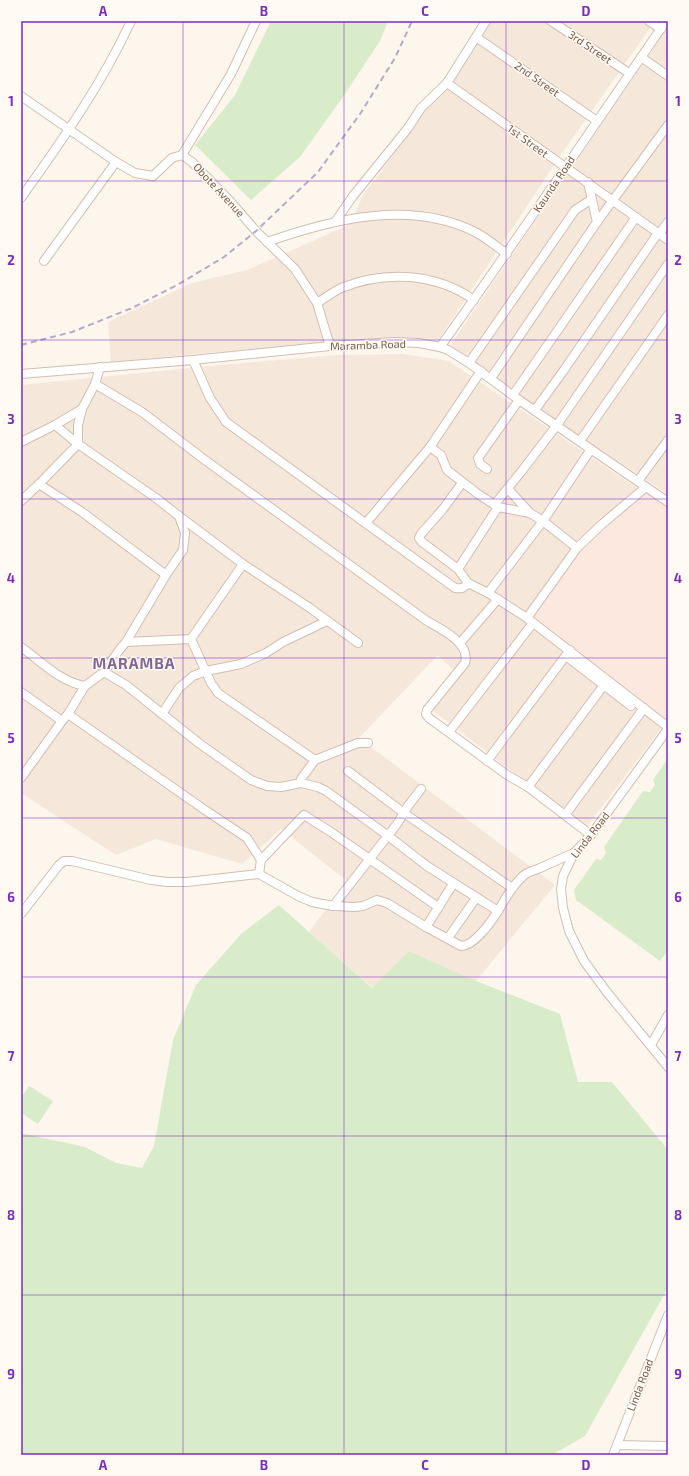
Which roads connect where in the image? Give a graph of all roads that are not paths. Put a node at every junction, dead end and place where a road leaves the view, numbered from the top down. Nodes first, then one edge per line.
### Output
1 (131, 21) edge
2 (256, 21) edge
3 (486, 21) edge
4 (551, 21) edge
5 (649, 21) edge
6 (666, 21) edge
7 (661, 29) junction
8 (476, 37) junction
9 (641, 57) junction
10 (629, 73) junction
11 (668, 76) edge
12 (447, 83) junction
13 (21, 96) edge
14 (597, 121) junction
15 (668, 125) edge
16 (70, 129) junction
17 (182, 155) junction
18 (116, 162) junction
19 (564, 168) junction
20 (588, 182) junction
21 (21, 198) edge
22 (592, 199) junction
23 (614, 201) junction
24 (636, 217) junction
25 (335, 222) junction
26 (597, 222) junction
27 (668, 222) edge
28 (658, 233) junction
29 (668, 240) edge
30 (267, 242) junction
31 (506, 254) junction
32 (44, 261) dead end
33 (668, 264) edge
34 (474, 300) junction
35 (318, 303) junction
36 (668, 315) edge
37 (330, 346) junction
38 (440, 348) junction
39 (193, 360) junction
40 (469, 363) junction
41 (100, 366) junction
42 (481, 371) junction
43 (21, 374) edge
44 (491, 378) junction
45 (95, 384) junction
46 (516, 397) junction
47 (82, 409) junction
48 (535, 410) junction
49 (55, 425) junction
50 (557, 425) junction
51 (668, 440) edge
52 (580, 441) junction
53 (21, 442) edge
54 (78, 444) junction
55 (430, 447) junction
56 (591, 449) junction
57 (487, 469) dead end
58 (638, 481) junction
59 (462, 483) junction
60 (40, 484) junction
61 (646, 487) junction
62 (508, 489) junction
63 (21, 500) edge
64 (668, 502) edge
65 (496, 506) junction
66 (530, 513) junction
67 (180, 516) junction
68 (543, 521) junction
69 (366, 523) junction
70 (577, 548) junction
71 (243, 564) junction
72 (458, 569) junction
73 (166, 575) junction
74 (468, 583) junction
75 (488, 593) junction
76 (498, 599) junction
77 (327, 621) junction
78 (530, 621) junction
79 (191, 639) junction
80 (126, 642) junction
81 (358, 643) dead end
82 (460, 643) junction
83 (21, 647) edge
84 (568, 653) junction
85 (206, 671) junction
86 (104, 672) junction
87 (604, 685) junction
88 (85, 686) junction
89 (21, 692) edge
90 (632, 706) dead end
91 (644, 708) junction
92 (68, 714) junction
93 (162, 714) junction
94 (62, 721) junction
95 (668, 728) edge
96 (449, 732) junction
97 (368, 743) dead end
98 (315, 760) junction
99 (487, 761) junction
100 (21, 762) edge
101 (29, 767) junction
102 (348, 771) dead end
103 (21, 778) edge
104 (301, 783) junction
105 (528, 787) junction
106 (421, 789) dead end
107 (404, 813) junction
108 (565, 815) junction
109 (387, 835) junction
110 (591, 835) junction
111 (574, 854) junction
112 (370, 859) junction
113 (261, 860) junction
114 (259, 874) junction
115 (454, 884) junction
116 (512, 888) junction
117 (476, 898) junction
118 (332, 906) junction
119 (438, 907) junction
120 (498, 912) junction
121 (21, 914) edge
122 (426, 927) junction
123 (448, 938) junction
124 (668, 1014) edge
125 (651, 1045) junction
126 (668, 1067) edge
127 (668, 1315) edge
128 (616, 1445) junction
129 (668, 1446) edge
130 (612, 1455) edge

1 - 16 street
2 - 17 street
3 - 8 street
4 - 10 street, 3rd Street
5 - 7 street
6 - 7 street, Kaunda Road
7 - 9 street, Kaunda Road
8 - 12 street
8 - 14 street, 2nd Street
9 - 10 street, Kaunda Road
9 - 11 street
10 - 14 street, Kaunda Road
12 - 19 street, 1st Street
12 - 25 street
13 - 16 street
14 - 19 street, Kaunda Road
15 - 23 street
16 - 18 street
16 - 21 street
17 - 18 street
17 - 30 street, Obote Avenue
18 - 32 street
19 - 20 street, 1st Street
19 - 31 street, Kaunda Road
20 - 22 street
20 - 23 street, 1st Street
22 - 26 street
22 - 40 street
23 - 24 street, 1st Street
23 - 26 street
24 - 28 street, 1st Street
24 - 46 street
25 - 30 street
25 - 31 street
26 - 44 street
27 - 28 street
28 - 29 street, 1st Street
28 - 48 street
30 - 35 street, Obote Avenue
31 - 34 street, Kaunda Road
33 - 50 street
34 - 35 street
34 - 38 street, Kaunda Road
35 - 37 street, Obote Avenue
36 - 52 street
37 - 38 street, Maramba Road
37 - 39 street, Maramba Road
38 - 40 street, Maramba Road
39 - 41 street, Maramba Road
39 - 69 street
40 - 42 street, Maramba Road
41 - 43 street, Maramba Road
41 - 45 street
42 - 44 street, Maramba Road
42 - 55 street
44 - 46 street, Maramba Road
45 - 47 street
45 - 82 street
46 - 48 street, Maramba Road
46 - 57 street
47 - 49 street
47 - 54 street
48 - 50 street, Maramba Road
49 - 53 street
49 - 54 street
50 - 52 street, Maramba Road
50 - 62 street
51 - 58 street
52 - 56 street, Maramba Road
54 - 60 street
54 - 67 street
55 - 59 street
55 - 69 street
56 - 58 street, Maramba Road
56 - 68 street
58 - 61 street, Maramba Road
59 - 65 street
59 - 72 street
60 - 63 street
60 - 73 street
61 - 64 street, Maramba Road
61 - 70 street
62 - 65 street
62 - 66 street
65 - 66 street
65 - 72 street
66 - 68 street
67 - 71 street
67 - 73 street
68 - 70 street
68 - 75 street
69 - 74 street
70 - 78 street
71 - 77 street
71 - 79 street
72 - 74 street
73 - 80 street
74 - 75 street
75 - 76 street
76 - 78 street
76 - 82 street
77 - 81 street
77 - 85 street
78 - 84 street
78 - 96 street
79 - 80 street
79 - 85 street
80 - 86 street
82 - 96 street
83 - 88 street
84 - 87 street
84 - 91 street
84 - 99 street
85 - 93 street
85 - 98 street
86 - 88 street
86 - 93 street
87 - 90 street
87 - 105 street
88 - 92 street
89 - 94 street
91 - 95 street
91 - 108 street
92 - 94 street
92 - 113 street
93 - 104 street
94 - 101 street
95 - 110 street, Linda Road
96 - 99 street
97 - 98 street
98 - 104 street
99 - 105 street
100 - 101 street
101 - 103 street
102 - 107 street
104 - 109 street
105 - 108 street
106 - 107 street
107 - 109 street
107 - 116 street
108 - 110 street
109 - 112 street
109 - 115 street
110 - 111 street, Linda Road
111 - 116 street
111 - 125 street, Linda Road
112 - 113 street
112 - 118 street
112 - 119 street
113 - 114 street
114 - 118 street
114 - 121 street
115 - 117 street
115 - 119 street
116 - 120 street
117 - 120 street
117 - 123 street
118 - 122 street
119 - 122 street
120 - 123 street
122 - 123 street
124 - 125 street
125 - 126 street, Linda Road
127 - 128 street, Linda Road
128 - 129 street
128 - 130 street, Linda Road

